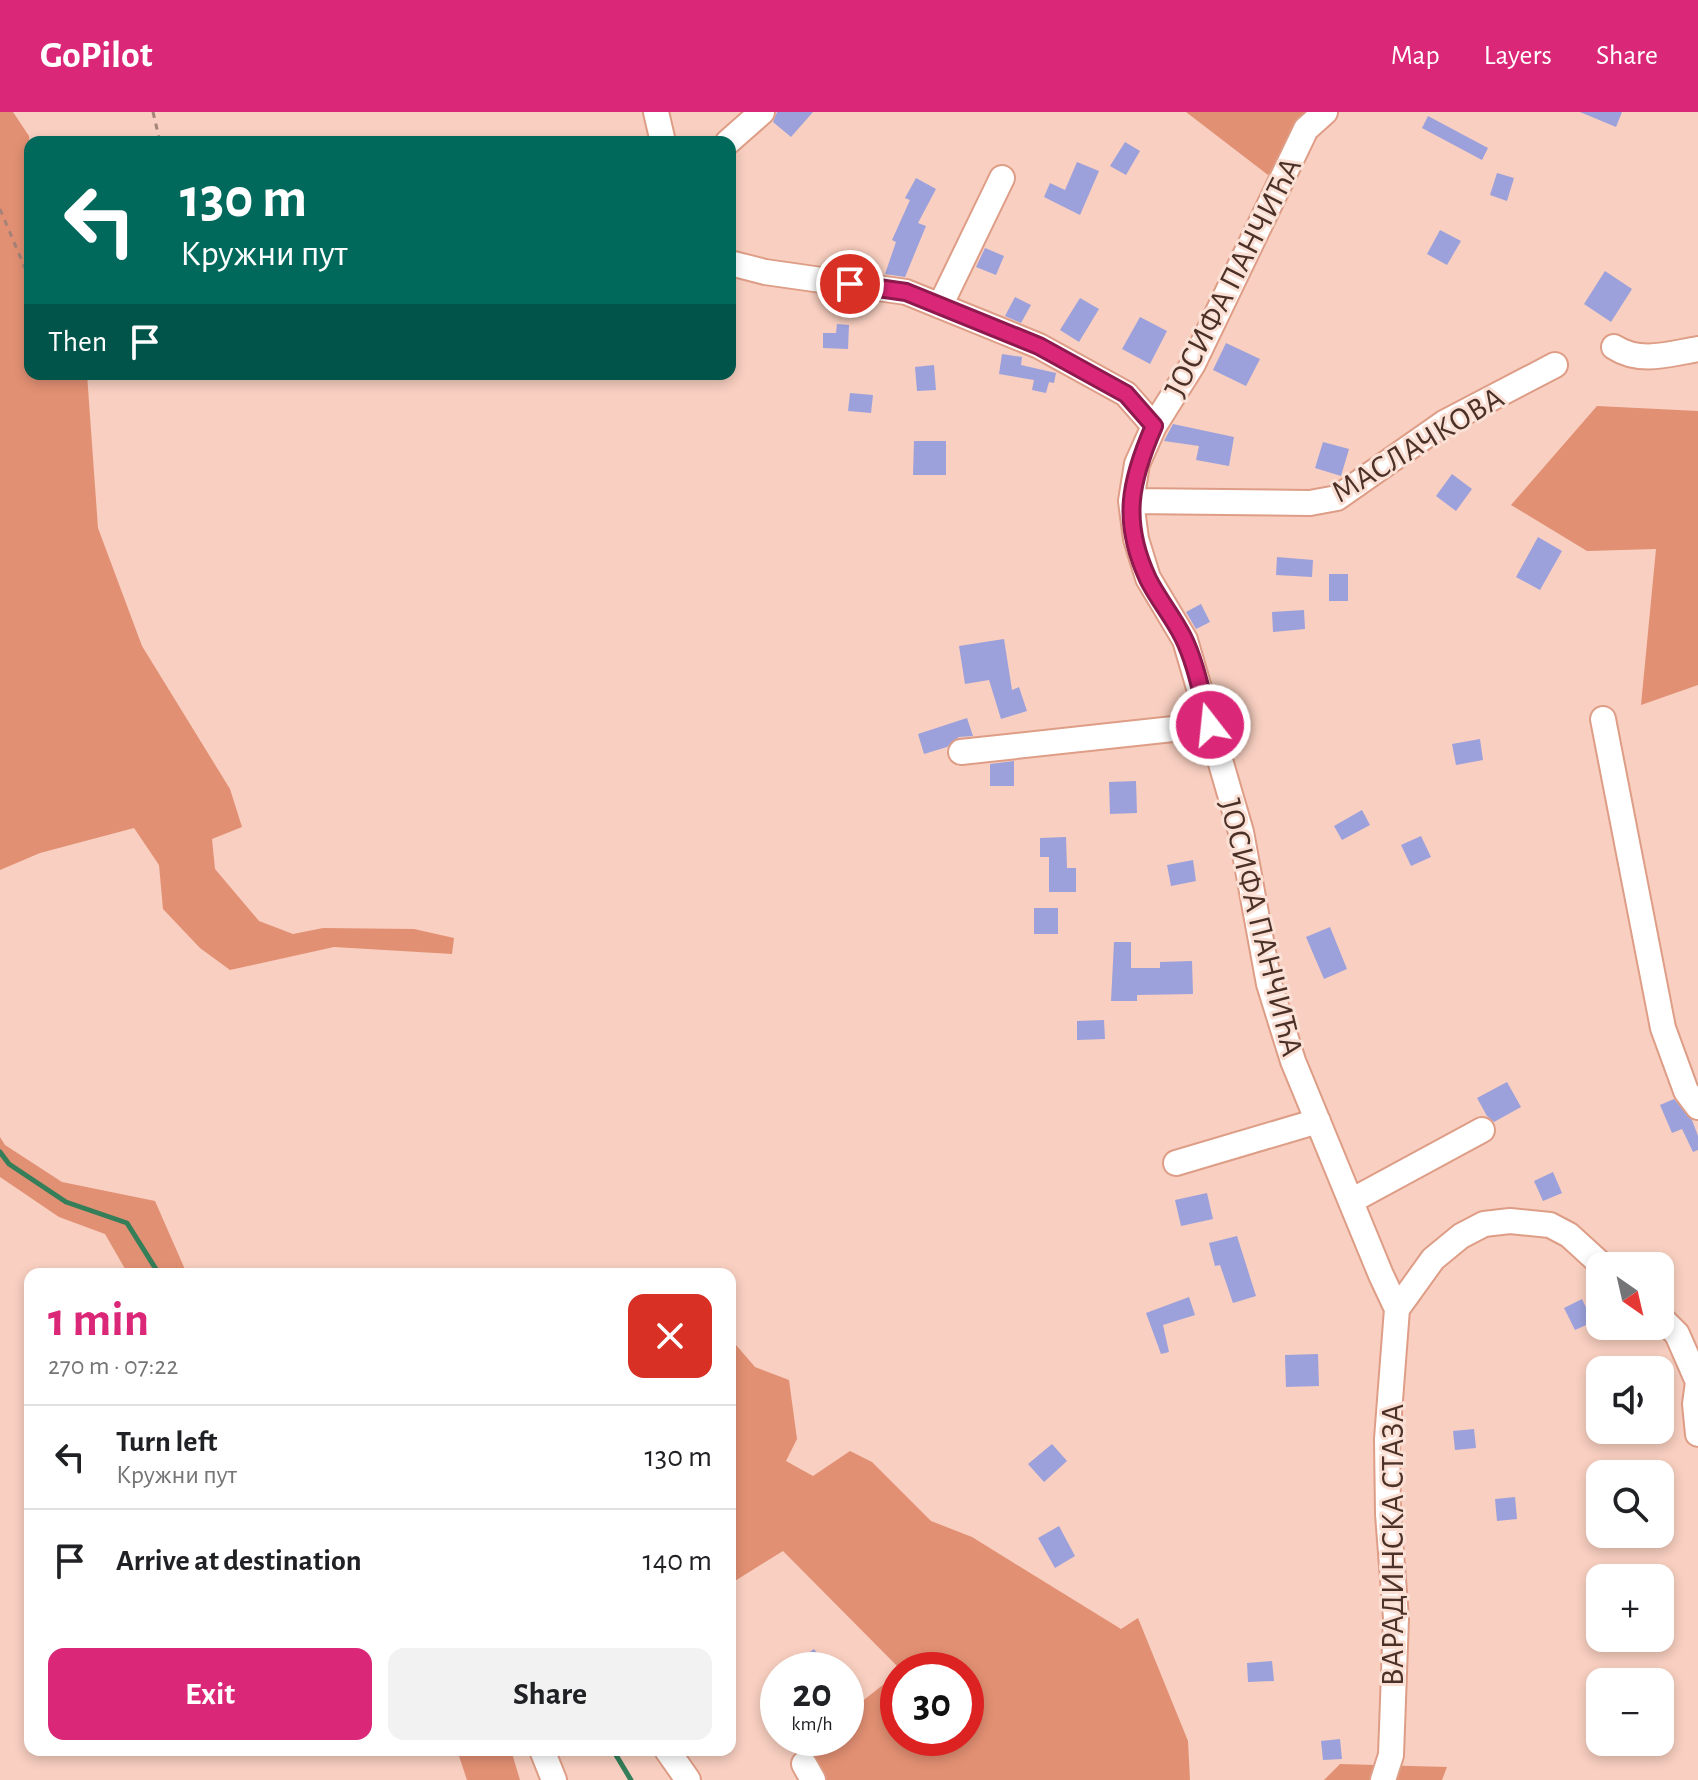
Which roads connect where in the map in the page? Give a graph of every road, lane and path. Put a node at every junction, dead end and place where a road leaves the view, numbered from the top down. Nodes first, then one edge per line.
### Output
1 (153, 112) edge
2 (656, 112) edge
3 (762, 112) edge
4 (1325, 112) edge
5 (159, 136) edge
6 (662, 136) edge
7 (735, 136) edge
8 (1002, 178) dead end
9 (0, 209) edge
10 (736, 265) edge
11 (24, 267) edge
12 (940, 306) junction
13 (1614, 347) dead end
14 (1698, 349) edge
15 (1555, 365) dead end
16 (1154, 426) junction
17 (1131, 501) junction
18 (1603, 719) dead end
19 (1210, 725) junction
20 (961, 752) dead end
21 (1698, 1107) edge
22 (1318, 1121) junction
23 (1482, 1130) dead end
24 (1176, 1163) dead end
25 (1351, 1201) junction
26 (1588, 1252) edge
27 (1397, 1309) junction
28 (1674, 1331) edge
29 (1698, 1382) edge
30 (1698, 1434) edge
31 (544, 1756) edge
32 (671, 1756) edge
33 (554, 1780) edge
34 (688, 1780) edge
35 (1383, 1780) edge

1 - 5 path
2 - 6 street
3 - 7 street
4 - 16 street, ЈОСИФА ПАНЧИЋА
8 - 12 street
9 - 11 path
10 - 12 street
12 - 16 street
13 - 14 street
15 - 17 street, МАСЛАЧКОВА
16 - 17 street, ЈОСИФА ПАНЧИЋА
17 - 19 street, ЈОСИФА ПАНЧИЋА
18 - 21 street
19 - 20 street
19 - 22 street, ЈОСИФА ПАНЧИЋА
22 - 24 street
22 - 25 street, ЈОСИФА ПАНЧИЋА
23 - 25 street
25 - 27 street, ЈОСИФА ПАНЧИЋА
26 - 27 street
27 - 35 street, ВАРАДИНСКА СТАЗА
28 - 29 street
29 - 30 street
31 - 33 street
32 - 34 street

